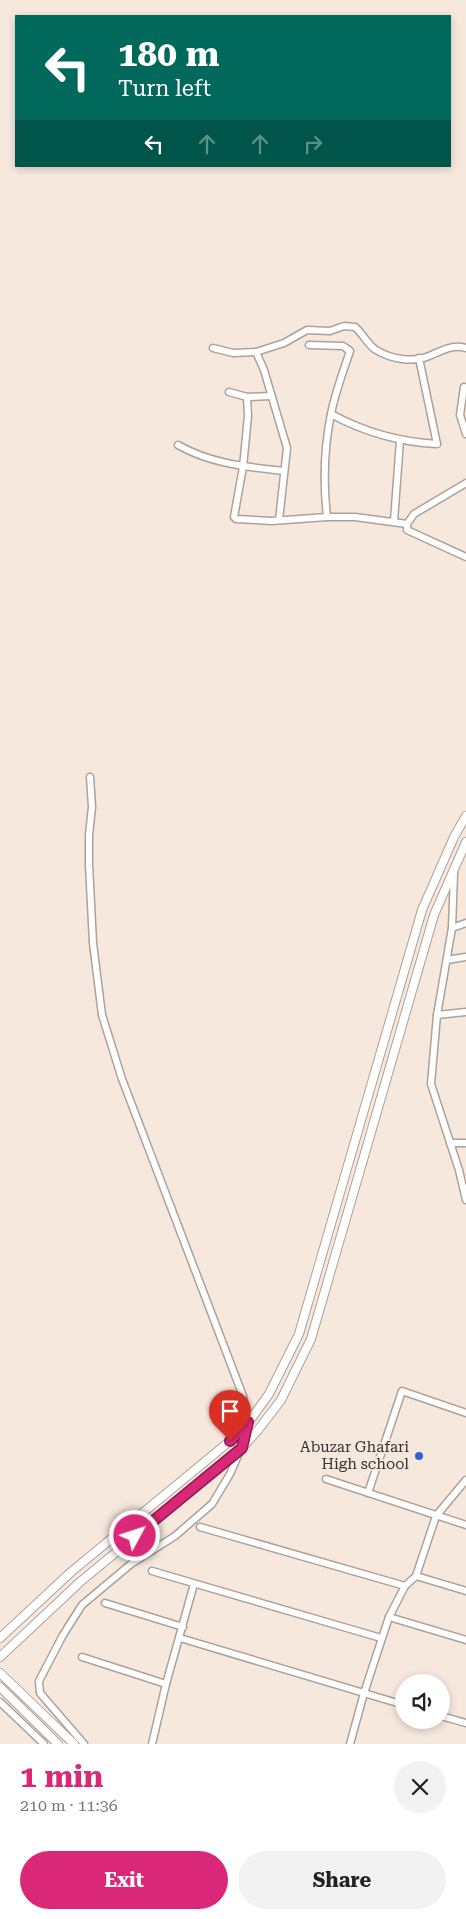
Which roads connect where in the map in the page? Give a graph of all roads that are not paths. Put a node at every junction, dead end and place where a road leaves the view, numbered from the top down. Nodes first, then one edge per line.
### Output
1 (309, 345) dead end
2 (213, 348) dead end
3 (466, 348) edge
4 (256, 352) junction
5 (419, 358) junction
6 (464, 387) dead end
7 (229, 392) dead end
8 (272, 396) junction
9 (246, 397) junction
10 (331, 414) junction
11 (466, 434) edge
12 (400, 440) junction
13 (178, 445) dead end
14 (243, 467) junction
15 (284, 471) junction
16 (466, 483) edge
17 (327, 517) junction
18 (279, 520) junction
19 (394, 521) junction
20 (407, 527) junction
21 (466, 557) edge
22 (90, 777) dead end
23 (466, 816) edge
24 (466, 842) edge
25 (454, 871) junction
26 (466, 923) edge
27 (452, 928) junction
28 (466, 957) edge
29 (447, 960) junction
30 (466, 1012) edge
31 (437, 1015) junction
32 (450, 1143) junction
33 (466, 1143) edge
34 (463, 1170) edge
35 (466, 1200) edge
36 (466, 1413) edge
37 (248, 1422) junction
38 (242, 1448) junction
39 (326, 1479) dead end
40 (466, 1480) edge
41 (368, 1493) junction
42 (436, 1516) junction
43 (466, 1525) edge
44 (200, 1527) dead end
45 (152, 1571) dead end
46 (416, 1576) junction
47 (194, 1584) junction
48 (405, 1586) junction
49 (466, 1591) edge
50 (105, 1603) dead end
51 (389, 1617) junction
52 (183, 1627) junction
53 (0, 1638) edge
54 (180, 1638) junction
55 (381, 1638) junction
56 (466, 1640) edge
57 (82, 1656) dead end
58 (0, 1657) edge
59 (0, 1673) edge
60 (166, 1684) junction
61 (0, 1688) edge
62 (364, 1693) junction
63 (0, 1702) edge
64 (395, 1702) edge
65 (450, 1719) edge
66 (466, 1723) edge
67 (44, 1744) edge
68 (58, 1744) edge
69 (74, 1744) edge
70 (84, 1744) edge
71 (152, 1744) edge
72 (350, 1744) edge

1 - 10 street
2 - 4 street
3 - 5 street
4 - 5 street
4 - 8 street
5 - 12 street
6 - 11 street
7 - 9 street
8 - 9 street
8 - 15 street
9 - 14 street
10 - 12 street
10 - 17 street
12 - 19 street
13 - 14 street
14 - 15 street
14 - 18 street
15 - 18 street
16 - 20 street
17 - 18 street
17 - 19 street
19 - 20 street
20 - 21 street
22 - 37 street
23 - 37 main road
24 - 25 main road
25 - 27 street
25 - 38 main road
26 - 27 street
27 - 29 street
28 - 29 street
29 - 31 street
30 - 31 street
31 - 32 street
32 - 33 street
32 - 34 street
34 - 35 street
36 - 41 street
37 - 38 street
37 - 53 main road
38 - 58 main road
38 - 70 street
39 - 41 street
40 - 42 street
41 - 42 street
42 - 43 street
42 - 46 street
44 - 48 street
45 - 47 street
46 - 48 street
46 - 49 street
47 - 52 street
47 - 55 street
48 - 51 street
50 - 52 street
51 - 55 street
51 - 56 street
52 - 54 street
54 - 60 street
54 - 62 street
55 - 62 street
57 - 60 street
59 - 69 main road
60 - 71 street
61 - 68 main road
62 - 64 street
62 - 72 street
63 - 67 street
65 - 66 street

